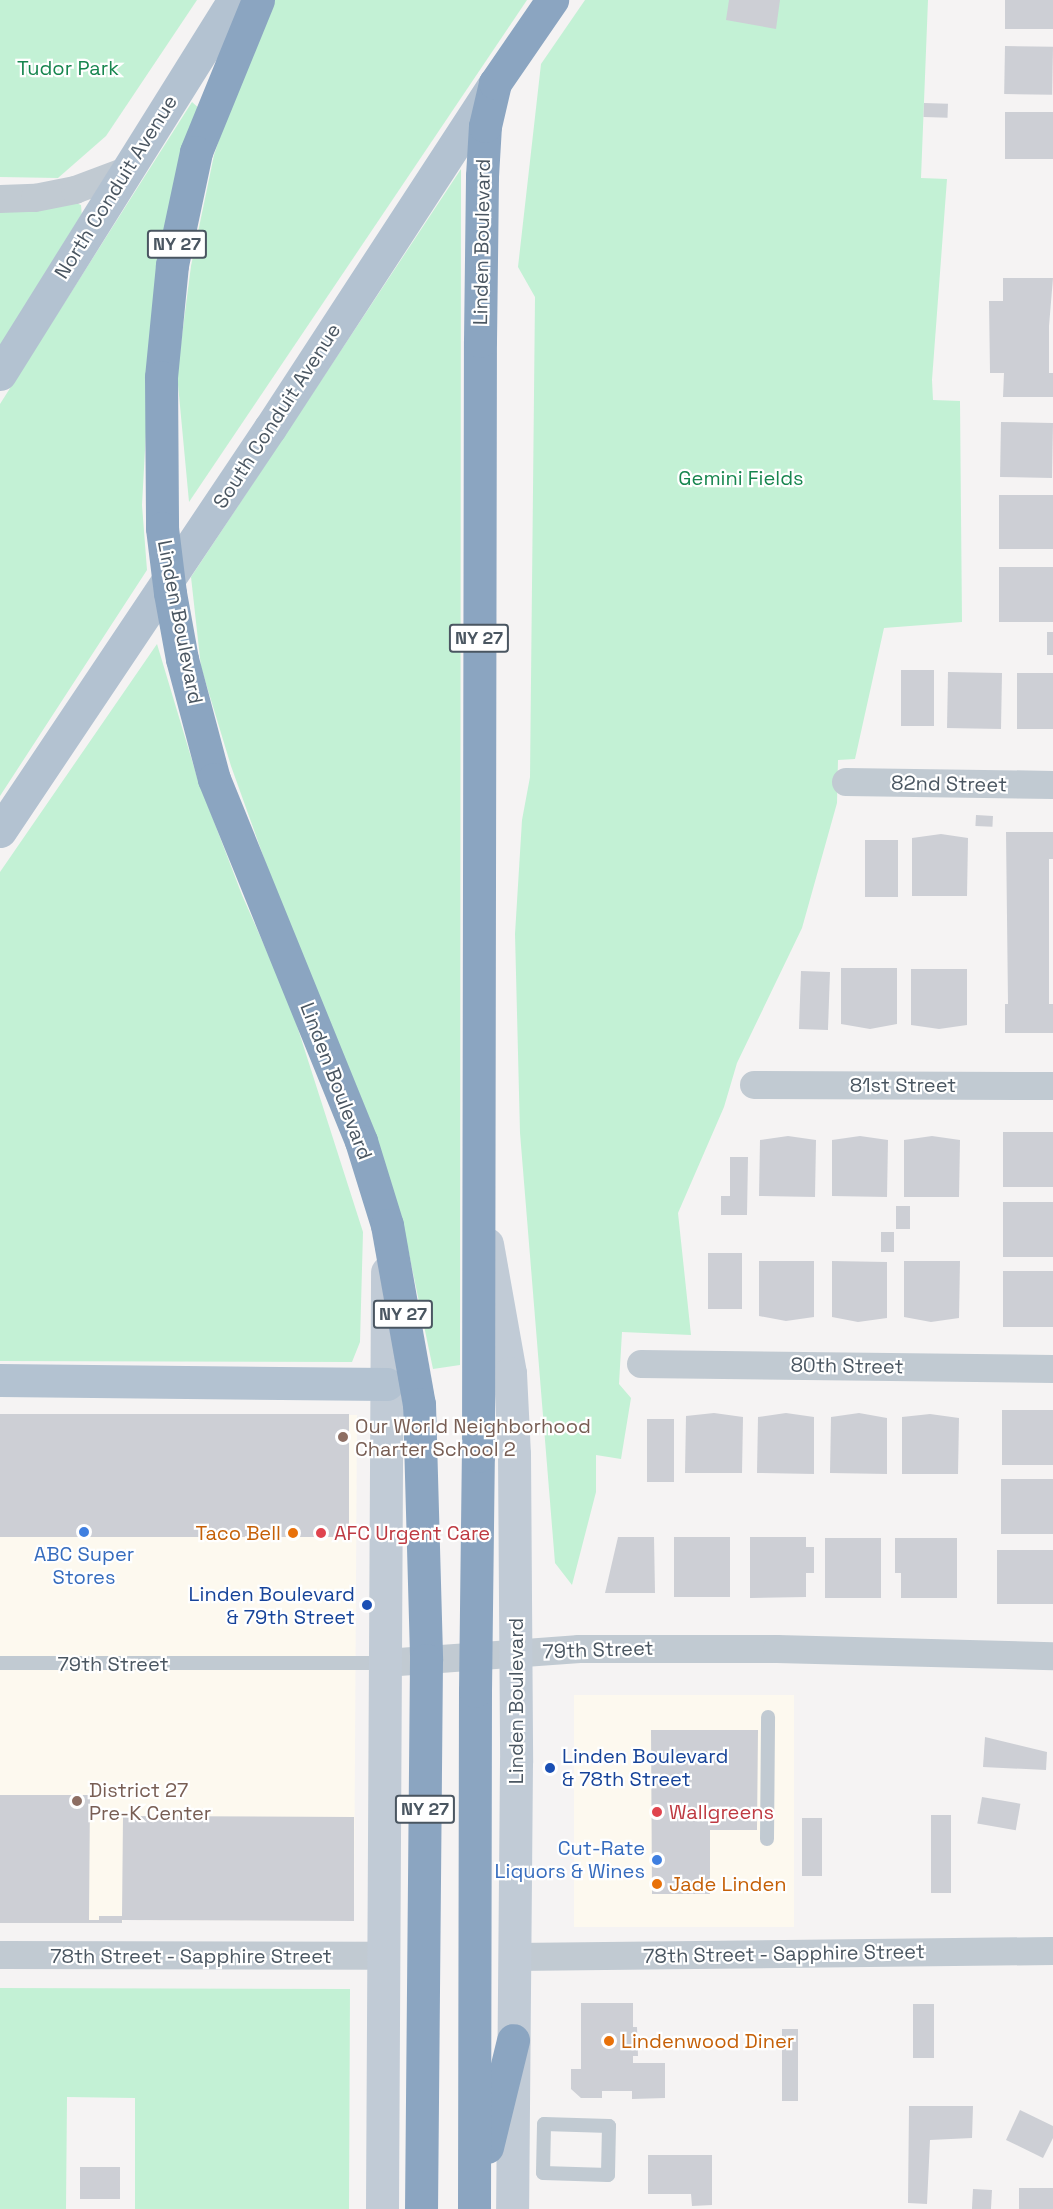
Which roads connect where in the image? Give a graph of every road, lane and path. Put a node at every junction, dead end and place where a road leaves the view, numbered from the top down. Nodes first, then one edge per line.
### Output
1 (234, 0) edge
2 (258, 0) edge
3 (552, 0) edge
4 (495, 83) junction
5 (126, 171) junction
6 (0, 199) edge
7 (0, 374) edge
8 (846, 782) dead end
9 (1053, 785) edge
10 (0, 831) edge
11 (754, 1085) dead end
12 (1053, 1086) edge
13 (479, 1195) junction
14 (641, 1364) dead end
15 (1053, 1369) edge
16 (0, 1380) edge
17 (401, 1384) junction
18 (516, 1653) junction
19 (1053, 1656) edge
20 (475, 1657) junction
21 (426, 1660) junction
22 (0, 1663) edge
23 (385, 1663) junction
24 (768, 1716) dead end
25 (767, 1839) dead end
26 (1053, 1952) edge
27 (0, 1955) edge
28 (383, 1956) junction
29 (514, 1957) junction
30 (513, 2040) junction
31 (528, 2138) junction
32 (474, 2204) edge
33 (382, 2209) edge
34 (421, 2209) edge
35 (512, 2209) edge

1 - 5 main road, North Conduit Avenue
2 - 17 highway, Linden Boulevard / NY 27
3 - 4 highway, South Conduit Avenue / NY 27
4 - 10 main road, South Conduit Avenue
4 - 13 highway, Linden Boulevard / NY 27
5 - 6 street
5 - 7 main road, North Conduit Avenue
8 - 9 street, 82nd Street
11 - 12 street, 81st Street
13 - 18 street, Linden Boulevard
13 - 20 highway, Linden Boulevard / NY 27
14 - 15 street, 80th Street
16 - 17 main road
17 - 21 highway, Linden Boulevard / NY 27
17 - 23 street, Linden Boulevard
18 - 19 street, 79th Street
18 - 20 street, 79th Street
18 - 29 street, Linden Boulevard
20 - 21 street, 79th Street
20 - 32 highway, Linden Boulevard / NY 27
21 - 23 street, 79th Street
21 - 34 highway, Linden Boulevard / NY 27
22 - 23 lane, 79th Street
23 - 28 street, Linden Boulevard
24 - 25 lane
26 - 29 street, 78th Street - Sapphire Street
27 - 28 street, 78th Street - Sapphire Street
28 - 33 street, Linden Boulevard
29 - 30 street, Linden Boulevard
30 - 31 street, Linden Boulevard
30 - 32 highway
31 - 31 lane
31 - 35 street, Linden Boulevard

